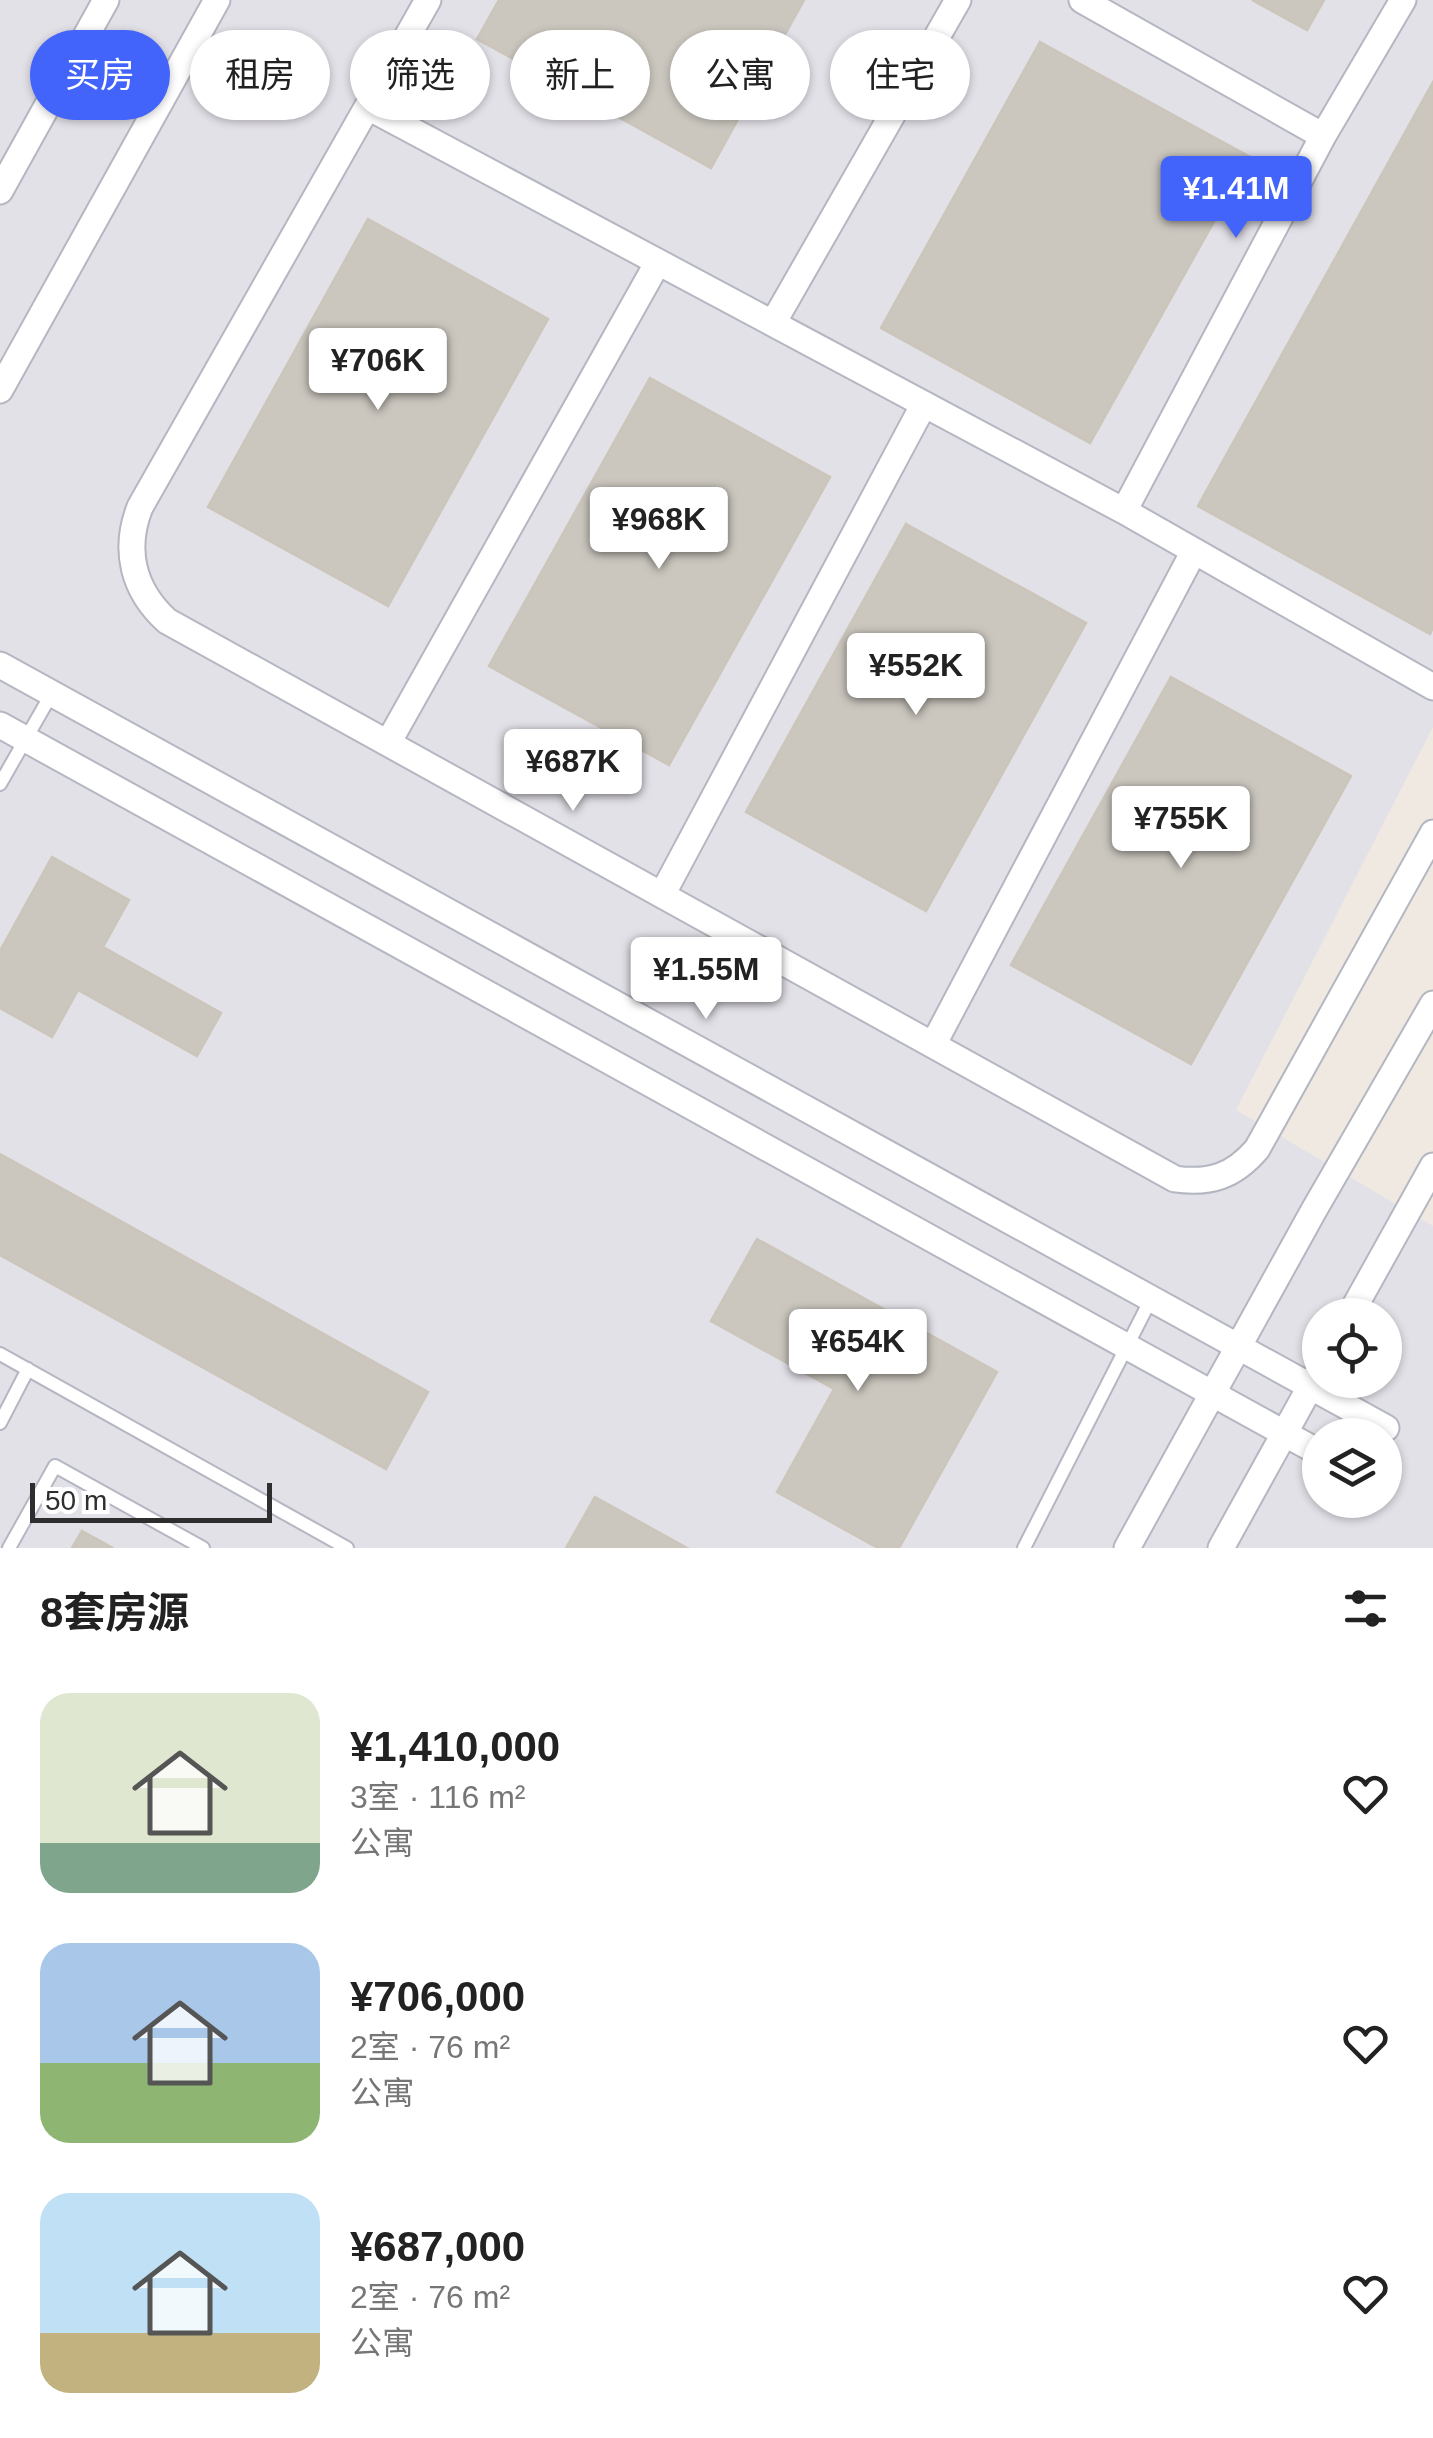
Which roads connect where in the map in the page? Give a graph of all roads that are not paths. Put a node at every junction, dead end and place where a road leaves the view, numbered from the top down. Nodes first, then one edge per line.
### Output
1 (106, 0) edge
2 (217, 0) edge
3 (428, 0) edge
4 (958, 0) edge
5 (1082, 0) edge
6 (1402, 0) edge
7 (411, 30) edge
8 (361, 120) edge
9 (392, 120) edge
10 (1323, 136) junction
11 (0, 191) edge
12 (658, 262) junction
13 (773, 324) junction
14 (0, 390) edge
15 (924, 404) junction
16 (1124, 511) junction
17 (1194, 551) junction
18 (0, 664) edge
19 (1433, 686) edge
20 (52, 693) junction
21 (0, 726) edge
22 (26, 740) junction
23 (388, 743) junction
24 (0, 784) edge
25 (1433, 833) edge
26 (662, 895) junction
27 (1433, 1004) edge
28 (933, 1045) junction
29 (1433, 1166) edge
30 (1359, 1298) edge
31 (1151, 1299) junction
32 (1127, 1346) junction
33 (1238, 1347) junction
34 (0, 1354) edge
35 (28, 1370) junction
36 (1302, 1373) edge
37 (1212, 1393) junction
38 (1304, 1398) edge
39 (1343, 1398) edge
40 (1372, 1418) edge
41 (0, 1423) edge
42 (1284, 1433) junction
43 (1302, 1442) edge
44 (9, 1548) edge
45 (203, 1548) edge
46 (347, 1548) edge
47 (1024, 1548) edge
48 (1127, 1548) edge
49 (1221, 1548) edge

1 - 11 street
2 - 14 street
3 - 7 street
4 - 13 street
5 - 10 street
6 - 10 street
8 - 23 street
9 - 12 street
10 - 16 street
12 - 13 street
12 - 23 street
13 - 15 street
15 - 16 street
15 - 26 street
16 - 17 street
17 - 19 street
17 - 28 street
18 - 20 street
20 - 22 lane
20 - 31 street
21 - 22 street
22 - 24 lane
22 - 32 street
23 - 26 street
25 - 28 street
26 - 28 street
27 - 33 street
29 - 30 street
31 - 32 lane
31 - 33 street
32 - 37 street
32 - 47 lane
33 - 36 street
33 - 37 street
34 - 35 lane
35 - 41 lane
35 - 46 lane
37 - 42 street
37 - 48 street
38 - 42 street
39 - 40 street
42 - 43 street
42 - 49 street
44 - 45 lane

